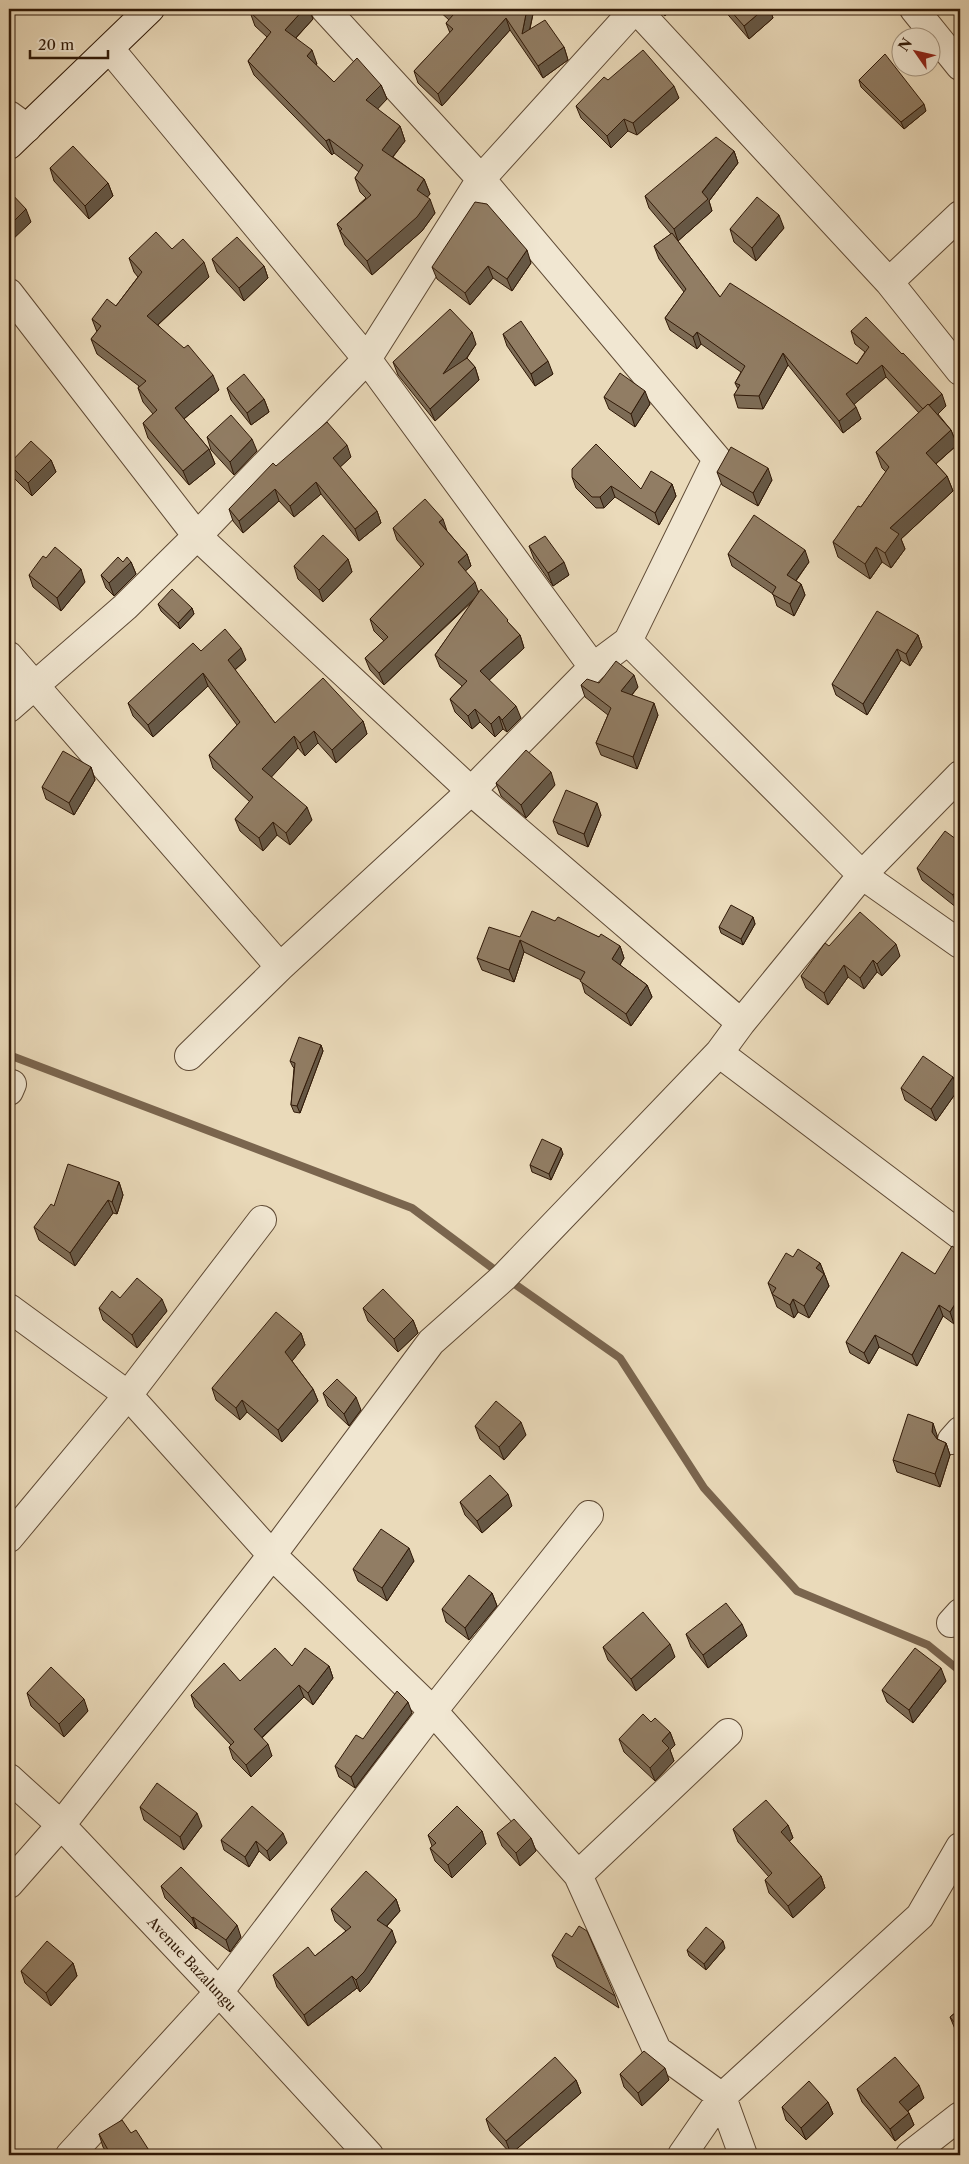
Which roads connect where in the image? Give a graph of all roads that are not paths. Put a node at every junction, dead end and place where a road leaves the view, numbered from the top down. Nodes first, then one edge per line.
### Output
1 (150, 9) edge
2 (325, 9) edge
3 (636, 9) edge
4 (914, 9) edge
5 (110, 49) junction
6 (960, 66) edge
7 (15, 129) edge
8 (481, 179) junction
9 (960, 215) edge
10 (889, 282) junction
11 (9, 292) edge
12 (367, 359) junction
13 (960, 371) edge
14 (197, 536) junction
15 (628, 641) junction
16 (9, 656) edge
17 (593, 667) junction
18 (36, 685) junction
19 (9, 708) edge
20 (960, 775) edge
21 (471, 791) junction
22 (862, 875) junction
23 (960, 944) edge
24 (280, 967) junction
25 (741, 1023) junction
26 (719, 1054) junction
27 (190, 1056) dead end
28 (262, 1220) dead end
29 (960, 1235) edge
30 (9, 1308) edge
31 (128, 1395) junction
32 (589, 1515) dead end
33 (9, 1538) edge
34 (272, 1555) junction
35 (433, 1711) junction
36 (728, 1733) dead end
37 (9, 1778) edge
38 (61, 1826) junction
39 (960, 1847) edge
40 (578, 1875) junction
41 (9, 1884) edge
42 (219, 1992) junction
43 (722, 2097) junction
44 (960, 2116) edge
45 (70, 2155) edge
46 (369, 2155) edge
47 (682, 2155) edge
48 (744, 2155) edge
49 (910, 2155) edge

1 - 5 street
2 - 8 street
3 - 8 street
3 - 10 street
4 - 6 street
5 - 7 street
5 - 12 street
8 - 12 street
8 - 15 street
9 - 10 street
10 - 13 street
11 - 14 street
12 - 14 street
12 - 17 street
14 - 18 street
14 - 21 street
15 - 17 street
15 - 22 street
16 - 18 street
17 - 21 street
18 - 19 street
18 - 24 street
20 - 22 street
21 - 24 street
21 - 25 street
22 - 23 street
22 - 25 street
24 - 27 street
25 - 26 street
26 - 29 street
26 - 34 street
28 - 31 street
30 - 31 street
31 - 33 street
31 - 34 street
32 - 35 street
34 - 35 street
34 - 38 street
35 - 40 street
35 - 42 street
36 - 40 street
37 - 38 street, Avenue Bazalungu
38 - 41 street
38 - 42 street, Avenue Bazalungu
39 - 43 street
40 - 43 street
42 - 45 street
42 - 46 street, Avenue Bazalungu
43 - 47 street
43 - 48 street
44 - 49 street

